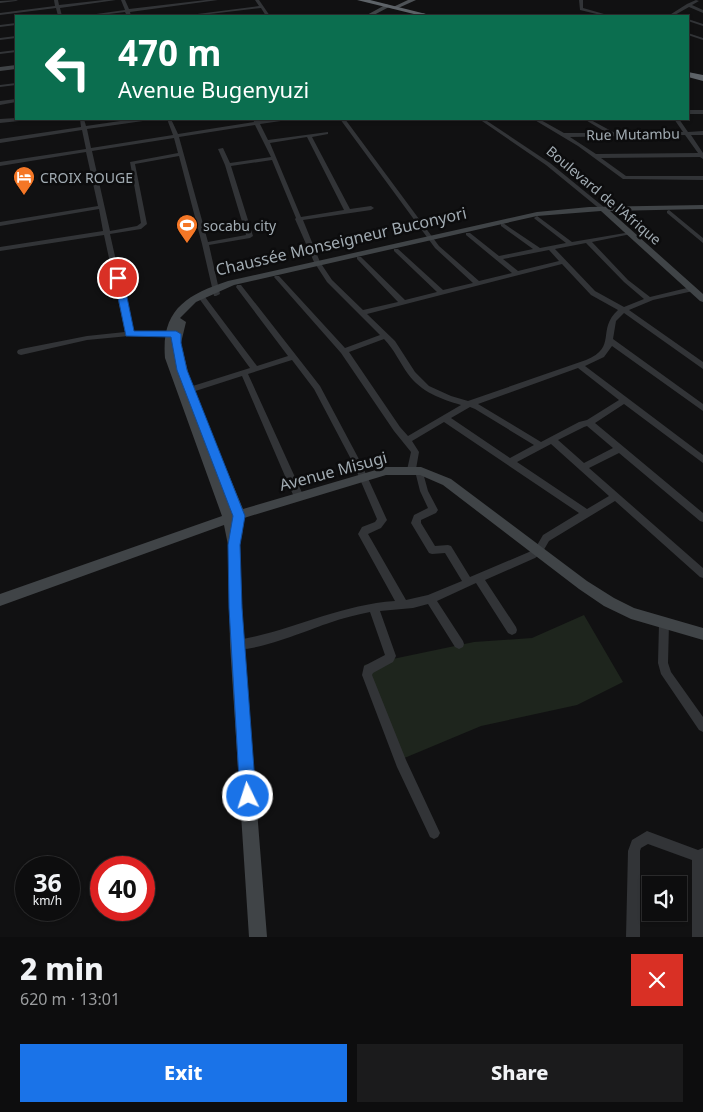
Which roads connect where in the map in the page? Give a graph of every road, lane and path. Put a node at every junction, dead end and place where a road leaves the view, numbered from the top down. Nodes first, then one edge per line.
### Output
1 (16, 0) edge
2 (56, 0) edge
3 (114, 0) edge
4 (123, 0) edge
5 (216, 0) edge
6 (257, 0) edge
7 (361, 0) edge
8 (402, 0) edge
9 (413, 0) edge
10 (581, 0) edge
11 (695, 1) edge
12 (0, 2) edge
13 (190, 2) edge
14 (703, 4) edge
15 (688, 5) junction
16 (262, 7) junction
17 (391, 7) junction
18 (58, 8) junction
19 (127, 11) junction
20 (703, 12) edge
21 (0, 14) edge
22 (60, 15) edge
23 (93, 15) edge
24 (129, 15) edge
25 (197, 15) edge
26 (267, 15) edge
27 (371, 15) edge
28 (423, 15) edge
29 (605, 15) edge
30 (673, 15) edge
31 (689, 20) edge
32 (15, 24) edge
33 (703, 25) edge
34 (0, 26) edge
35 (689, 34) edge
36 (15, 37) edge
37 (0, 39) edge
38 (703, 39) edge
39 (15, 51) edge
40 (0, 53) edge
41 (15, 67) edge
42 (0, 69) edge
43 (689, 75) edge
44 (703, 78) edge
45 (15, 84) edge
46 (0, 86) edge
47 (15, 101) edge
48 (0, 103) edge
49 (689, 112) edge
50 (703, 112) edge
51 (15, 119) edge
52 (82, 120) edge
53 (137, 120) edge
54 (168, 120) edge
55 (268, 120) edge
56 (343, 120) edge
57 (484, 120) edge
58 (538, 120) edge
59 (588, 120) edge
60 (678, 120) edge
61 (0, 121) edge
62 (256, 121) edge
63 (85, 128) junction
64 (703, 132) edge
65 (326, 133) dead end
66 (687, 133) junction
67 (613, 134) junction
68 (564, 135) junction
69 (176, 136) junction
70 (309, 136) junction
71 (0, 141) edge
72 (266, 142) junction
73 (89, 149) junction
74 (221, 149) dead end
75 (181, 154) junction
76 (596, 156) junction
77 (703, 156) edge
78 (274, 158) junction
79 (0, 164) edge
80 (228, 165) junction
81 (703, 178) edge
82 (101, 207) junction
83 (703, 207) edge
84 (371, 208) dead end
85 (605, 211) junction
86 (348, 212) junction
87 (669, 212) junction
88 (703, 212) edge
89 (537, 218) junction
90 (298, 219) junction
91 (0, 224) edge
92 (503, 225) junction
93 (108, 232) junction
94 (629, 233) junction
95 (468, 234) junction
96 (432, 239) junction
97 (703, 240) edge
98 (588, 241) junction
99 (205, 244) junction
100 (571, 244) junction
101 (550, 248) junction
102 (0, 249) edge
103 (396, 250) junction
104 (538, 250) junction
105 (359, 258) junction
106 (498, 258) junction
107 (563, 262) junction
108 (318, 265) junction
109 (517, 274) junction
110 (277, 277) junction
111 (478, 284) junction
112 (239, 287) junction
113 (691, 289) junction
114 (215, 291) junction
115 (442, 293) junction
116 (202, 297) junction
117 (703, 299) edge
118 (650, 300) junction
119 (404, 303) junction
120 (624, 310) junction
121 (362, 314) junction
122 (129, 334) junction
123 (172, 334) junction
124 (385, 336) junction
125 (609, 340) junction
126 (344, 351) junction
127 (21, 352) dead end
128 (294, 357) junction
129 (579, 365) junction
130 (703, 366) edge
131 (255, 369) junction
132 (244, 373) junction
133 (186, 390) junction
134 (624, 400) junction
135 (469, 404) junction
136 (703, 408) edge
137 (444, 418) junction
138 (589, 423) junction
139 (407, 440) junction
140 (552, 440) junction
141 (542, 446) junction
142 (620, 448) junction
143 (703, 460) edge
144 (510, 462) junction
145 (583, 468) junction
146 (415, 470) junction
147 (363, 478) junction
148 (616, 496) junction
149 (299, 497) junction
150 (586, 513) junction
151 (234, 517) junction
152 (703, 518) edge
153 (539, 550) junction
154 (703, 574) edge
155 (479, 579) junction
156 (468, 582) junction
157 (430, 599) junction
158 (0, 600) edge
159 (402, 603) junction
160 (374, 608) junction
161 (664, 624) junction
162 (512, 630) dead end
163 (703, 634) edge
164 (459, 644) dead end
165 (238, 645) junction
166 (703, 726) edge
167 (434, 833) dead end
168 (700, 855) edge
169 (258, 937) edge
170 (633, 937) edge
171 (699, 937) edge

1 - 12 street
2 - 18 street
3 - 18 street
4 - 19 street
5 - 13 street
6 - 16 street
7 - 17 highway
8 - 17 main road
9 - 17 main road
10 - 29 street
11 - 14 street
11 - 15 street
13 - 19 street
13 - 25 street
15 - 20 street
15 - 30 street
16 - 25 street
16 - 26 street
17 - 27 street
17 - 28 highway
18 - 21 street
18 - 22 street
19 - 23 street
19 - 24 street
31 - 33 street
32 - 34 street
35 - 38 street
36 - 37 street
39 - 40 street
41 - 42 street
43 - 44 highway
45 - 46 street
47 - 48 street
49 - 50 street
51 - 61 street
52 - 63 street
53 - 63 street
54 - 69 street
55 - 62 street
56 - 96 street
57 - 85 street, Boulevard de l'Afrique
58 - 68 street
59 - 67 street
60 - 66 street
62 - 69 street
62 - 72 street
63 - 71 street
63 - 73 street
64 - 66 street, Rue Mutambu
65 - 70 street
66 - 67 street, Rue Mutambu
66 - 77 street
67 - 68 street, Rue Mutambu
68 - 76 street
69 - 73 street
69 - 75 street
70 - 72 street
70 - 86 street
72 - 78 street
73 - 79 street
73 - 82 street
74 - 80 street
75 - 93 street
75 - 99 street
76 - 77 street
76 - 81 street
78 - 80 street
78 - 90 street
80 - 99 street
82 - 91 street
82 - 93 street
83 - 85 street, Chaussée Monseigneur Buconyori
84 - 86 street
85 - 87 street, Chaussée Monseigneur Buconyori
85 - 89 street, Chaussée Monseigneur Buconyori
85 - 94 street, Boulevard de l'Afrique
85 - 96 street, Chaussée Monseigneur Buconyori
86 - 90 street
87 - 88 street, Chaussée Monseigneur Buconyori
87 - 97 street
89 - 92 street, Chaussée Monseigneur Buconyori
89 - 100 street
90 - 108 street
92 - 95 street, Chaussée Monseigneur Buconyori
92 - 104 street
93 - 102 street
93 - 122 street
94 - 98 street
94 - 113 street, Boulevard de l'Afrique
95 - 96 street, Chaussée Monseigneur Buconyori
95 - 106 street
96 - 103 street, Chaussée Monseigneur Buconyori
96 - 108 street, Chaussée Monseigneur Buconyori
96 - 111 street
98 - 100 street
98 - 118 street
99 - 114 street
100 - 101 street
101 - 104 street
101 - 107 street
103 - 105 street, Chaussée Monseigneur Buconyori
103 - 115 street
104 - 106 street
105 - 108 street, Chaussée Monseigneur Buconyori
105 - 119 street
106 - 109 street
107 - 109 street
107 - 120 street
108 - 110 street, Chaussée Monseigneur Buconyori
108 - 114 street, Chaussée Monseigneur Buconyori
108 - 121 street
109 - 111 street
110 - 112 street, Chaussée Monseigneur Buconyori
110 - 126 street
111 - 115 street
112 - 114 street, Chaussée Monseigneur Buconyori
112 - 128 street
113 - 117 street, Boulevard de l'Afrique
113 - 118 street
114 - 116 street, Chaussée Monseigneur Buconyori
115 - 119 street
116 - 123 street, Chaussée Monseigneur Buconyori
116 - 131 street
118 - 120 street
119 - 121 street
120 - 125 street
120 - 130 street
121 - 124 street
122 - 123 street
122 - 127 street
123 - 133 street
124 - 126 street
124 - 135 street
125 - 129 street
125 - 136 street
126 - 139 street
128 - 131 street
128 - 147 street
129 - 134 street
129 - 135 street
131 - 132 street
132 - 133 street
132 - 149 street
133 - 151 street
134 - 138 street
134 - 143 street
135 - 137 street
135 - 141 street
137 - 139 street
137 - 144 street
138 - 140 street
138 - 142 street
139 - 146 street
140 - 141 street
140 - 145 street
141 - 144 street
142 - 145 street
142 - 152 street
144 - 150 street
145 - 148 street
146 - 147 street, Avenue Misugi
146 - 153 street, Avenue Misugi
146 - 156 street
147 - 149 street, Avenue Misugi
147 - 159 street
148 - 150 street
148 - 154 street
149 - 151 street, Avenue Misugi
150 - 153 street
151 - 158 street, Avenue Misugi
151 - 165 street
153 - 155 street
153 - 161 street, Avenue Misugi
155 - 156 street
155 - 162 street
156 - 157 street
157 - 159 street
157 - 164 street
159 - 160 street
160 - 165 street
160 - 167 street
161 - 163 street, Avenue Misugi
161 - 166 street
165 - 169 street
168 - 170 street
168 - 171 street

